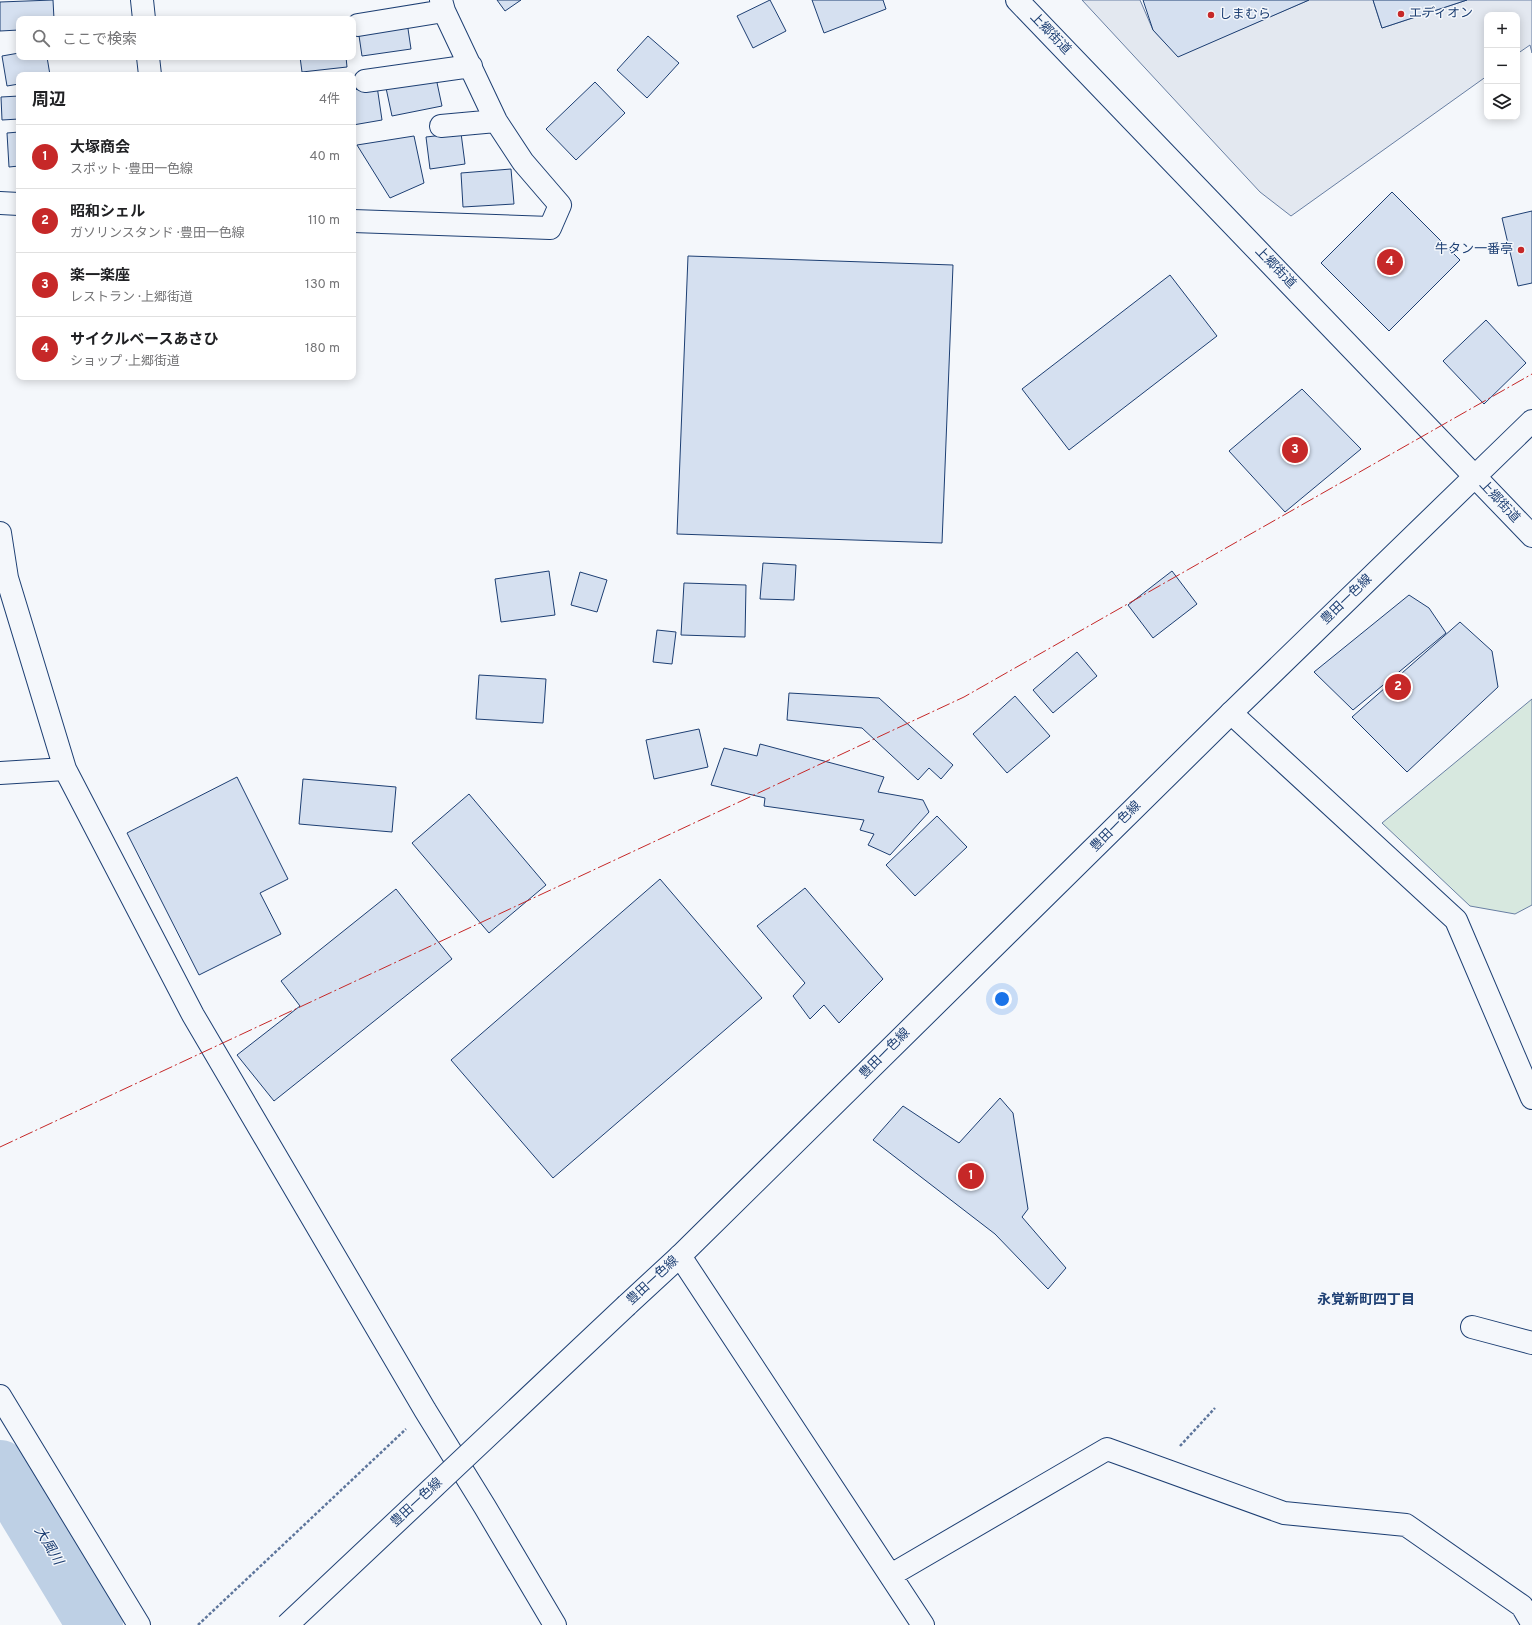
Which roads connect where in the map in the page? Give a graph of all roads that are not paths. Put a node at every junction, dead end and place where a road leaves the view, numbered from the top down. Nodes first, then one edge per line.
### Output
1 (142, 0) edge
2 (1017, 0) edge
3 (443, 6) edge
4 (144, 16) edge
5 (358, 25) dead end
6 (148, 60) edge
7 (471, 66) junction
8 (150, 72) edge
9 (365, 81) dead end
10 (496, 121) junction
11 (441, 126) dead end
12 (0, 203) edge
13 (16, 204) edge
14 (356, 221) edge
15 (1532, 421) edge
16 (1474, 476) junction
17 (0, 533) edge
18 (1532, 536) edge
19 (1232, 713) junction
20 (65, 769) junction
21 (0, 773) edge
22 (1532, 1098) edge
23 (680, 1256) junction
24 (1472, 1327) dead end
25 (1532, 1343) edge
26 (0, 1396) edge
27 (891, 1575) junction
28 (1532, 1623) edge
29 (139, 1625) edge
30 (287, 1625) edge
31 (555, 1625) edge
32 (923, 1625) edge

1 - 4 street
2 - 16 street, 上郷街道
3 - 5 street
3 - 7 street
6 - 8 street
7 - 9 street
7 - 10 street
10 - 11 street
10 - 14 street
12 - 13 street
15 - 16 street, 豊田一色線
16 - 18 street, 上郷街道
16 - 19 street, 豊田一色線
17 - 20 street
19 - 22 street
19 - 23 street, 豊田一色線
20 - 21 street
20 - 31 street
23 - 27 street
23 - 30 street, 豊田一色線, bridge
24 - 25 street
26 - 29 street
27 - 28 street
27 - 32 street

